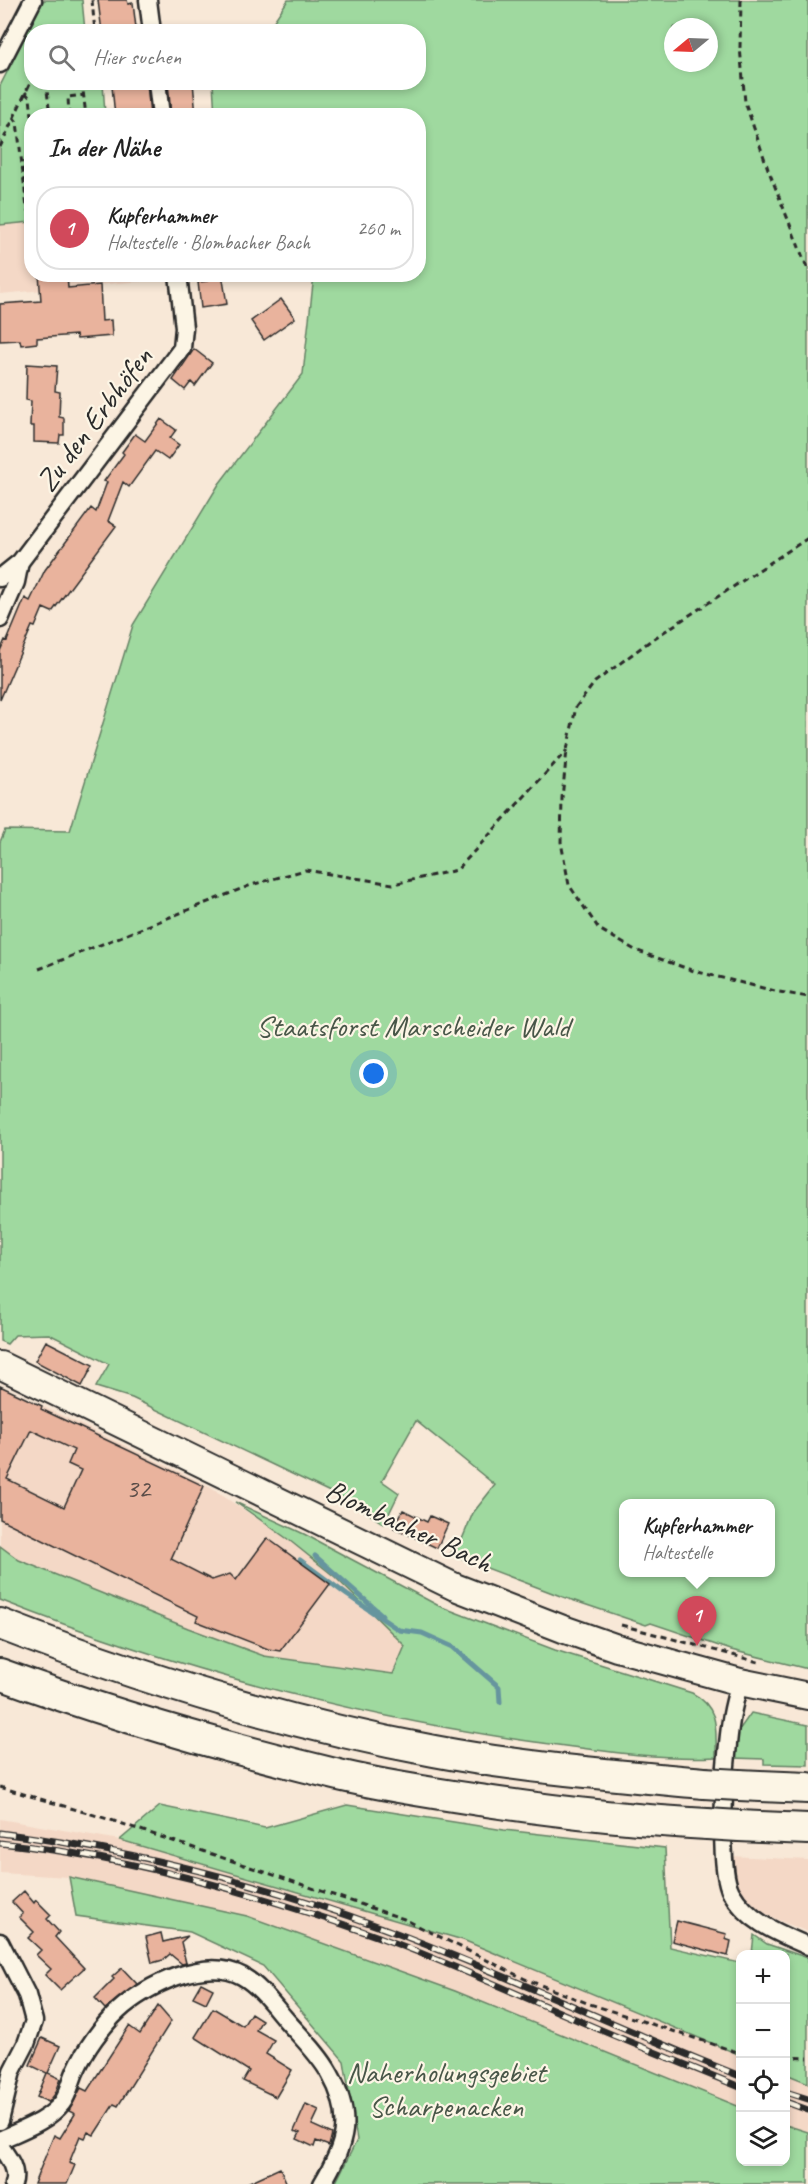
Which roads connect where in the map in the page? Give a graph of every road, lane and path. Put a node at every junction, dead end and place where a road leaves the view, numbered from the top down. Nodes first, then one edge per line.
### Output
1 (33, 0) edge
2 (92, 0) edge
3 (148, 0) edge
4 (741, 0) edge
5 (94, 24) edge
6 (151, 24) edge
7 (0, 64) edge
8 (47, 90) edge
9 (83, 90) edge
10 (158, 90) edge
11 (25, 92) joint
12 (84, 95) junction
13 (31, 108) edge
14 (49, 108) edge
15 (69, 108) edge
16 (85, 108) edge
17 (160, 108) edge
18 (14, 117) junction
19 (0, 147) edge
20 (24, 182) edge
21 (808, 270) edge
22 (179, 282) edge
23 (808, 538) edge
24 (20, 562) junction
25 (0, 578) edge
26 (0, 619) edge
27 (567, 750) junction
28 (39, 969) dead end
29 (808, 997) edge
30 (0, 1365) edge
31 (0, 1624) edge
32 (620, 1625) dead end
33 (769, 1666) dead end
34 (0, 1674) edge
35 (740, 1682) junction
36 (808, 1696) edge
37 (0, 1787) edge
38 (808, 1788) edge
39 (808, 1830) edge
40 (0, 1942) edge
41 (808, 1946) edge
42 (736, 2051) edge
43 (790, 2057) edge
44 (808, 2058) edge
45 (0, 2121) edge
46 (0, 2140) edge
47 (0, 2146) edge
48 (13, 2184) edge
49 (322, 2184) edge

1 - 7 street
2 - 5 path
3 - 6 street
4 - 21 path
8 - 14 path
9 - 12 path
10 - 17 street
11 - 13 path
11 - 18 path
12 - 15 path
12 - 16 path
18 - 19 path
18 - 20 path
22 - 24 street, Zu den Erbhöfen
23 - 27 path
24 - 25 street, Zu den Erbhöfen
24 - 26 street
27 - 28 path
27 - 29 path
30 - 35 main road, Blombacher Bach
31 - 38 highway, bridge
32 - 33 path
34 - 39 highway, bridge
35 - 36 main road, Blombacher Bach
35 - 41 street
37 - 42 path
40 - 45 street
43 - 44 path
46 - 49 street
47 - 48 street

